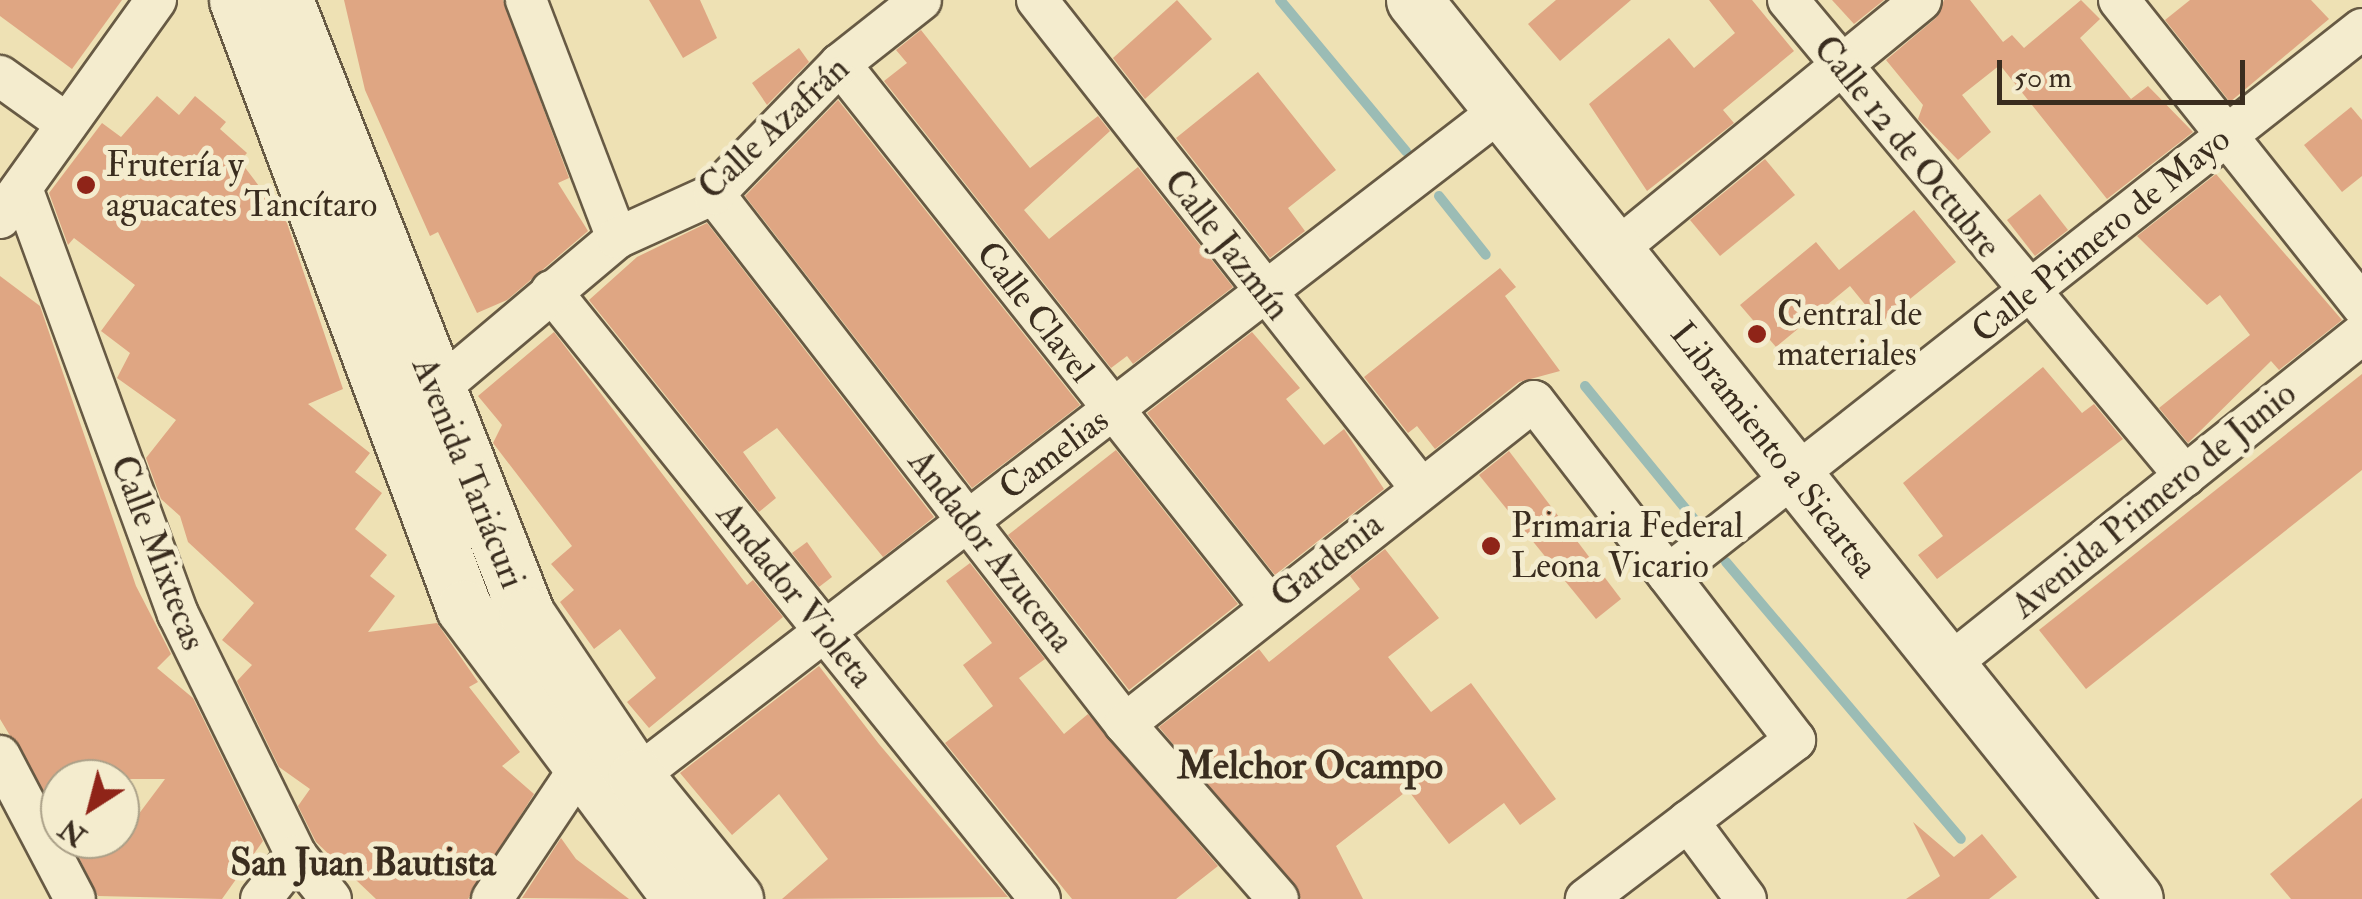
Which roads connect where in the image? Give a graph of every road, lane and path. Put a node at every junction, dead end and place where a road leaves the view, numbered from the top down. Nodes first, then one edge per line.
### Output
1 (156, 0) edge
2 (237, 0) edge
3 (285, 0) edge
4 (526, 0) edge
5 (921, 0) edge
6 (1037, 0) edge
7 (1414, 0) edge
8 (1788, 0) edge
9 (1921, 0) edge
10 (2119, 0) edge
11 (2362, 29) edge
12 (840, 64) junction
13 (1840, 67) junction
14 (0, 76) edge
15 (1504, 108) junction
16 (67, 124) junction
17 (2227, 133) junction
18 (714, 194) junction
19 (11, 203) edge
20 (617, 238) junction
21 (1616, 250) junction
22 (550, 290) junction
23 (1263, 294) junction
24 (2028, 294) junction
25 (2362, 306) edge
26 (2362, 334) edge
27 (433, 393) junction
28 (1112, 410) junction
29 (2185, 476) junction
30 (1793, 479) junction
31 (1420, 487) junction
32 (967, 518) junction
33 (1668, 575) junction
34 (1269, 605) junction
35 (825, 632) junction
36 (1947, 666) junction
37 (1125, 724) junction
38 (0, 756) edge
39 (607, 782) junction
40 (1688, 821) junction
41 (296, 855) junction
42 (76, 899) edge
43 (261, 899) edge
44 (331, 899) edge
45 (492, 899) edge
46 (681, 899) edge
47 (734, 899) edge
48 (1040, 899) edge
49 (1278, 899) edge
50 (1586, 899) edge
51 (1746, 899) edge
52 (2135, 899) edge

1 - 16 street
2 - 39 street, Avenida Tariácuri
3 - 27 street, Avenida Tariácuri
4 - 20 street
5 - 12 street, Calle Azafrán
6 - 23 street, Calle Jazmín
7 - 15 street, Libramiento a Sicartsa
8 - 13 street, Calle 12 de Octubre
9 - 13 street
10 - 17 street
11 - 17 street, Calle Primero de Mayo
12 - 18 street, Calle Azafrán
12 - 28 street, Calle Clavel
13 - 21 street
13 - 24 street, Calle 12 de Octubre
14 - 16 street
15 - 21 street, Libramiento a Sicartsa
15 - 23 street, Camelias
16 - 19 street
17 - 24 street, Calle Primero de Mayo
17 - 25 street
18 - 20 street, Calle Azafrán
18 - 32 street, Andador Azucena
19 - 41 street, Calle Mixtecas
20 - 22 street, Calle Azafrán
21 - 30 street, Libramiento a Sicartsa
22 - 27 street, Calle Azafrán
22 - 35 street, Andador Violeta
23 - 28 street, Camelias
23 - 31 street, Calle Jazmín
24 - 29 street, Calle 12 de Octubre
24 - 30 street, Calle Primero de Mayo
26 - 29 street, Avenida Primero de Junio
27 - 39 street, Avenida Tariácuri
28 - 32 street, Camelias
28 - 34 street, Calle Clavel
29 - 36 street, Avenida Primero de Junio
30 - 33 street, Calle Primero de Mayo
30 - 36 street, Libramiento a Sicartsa
31 - 33 street, Gardenia
31 - 34 street, Gardenia
32 - 35 street, Camelias
32 - 37 street, Andador Azucena
33 - 40 street
34 - 37 street, Gardenia
35 - 39 street, Camelias
35 - 48 street, Andador Violeta
36 - 52 street, Libramiento a Sicartsa
37 - 49 street, Andador Azucena
38 - 42 street
39 - 45 street, Camelias
39 - 46 street, Avenida Tariácuri
39 - 47 street, Avenida Tariácuri
40 - 50 street
40 - 51 street
41 - 43 street
41 - 44 street, Calle Mixtecas

